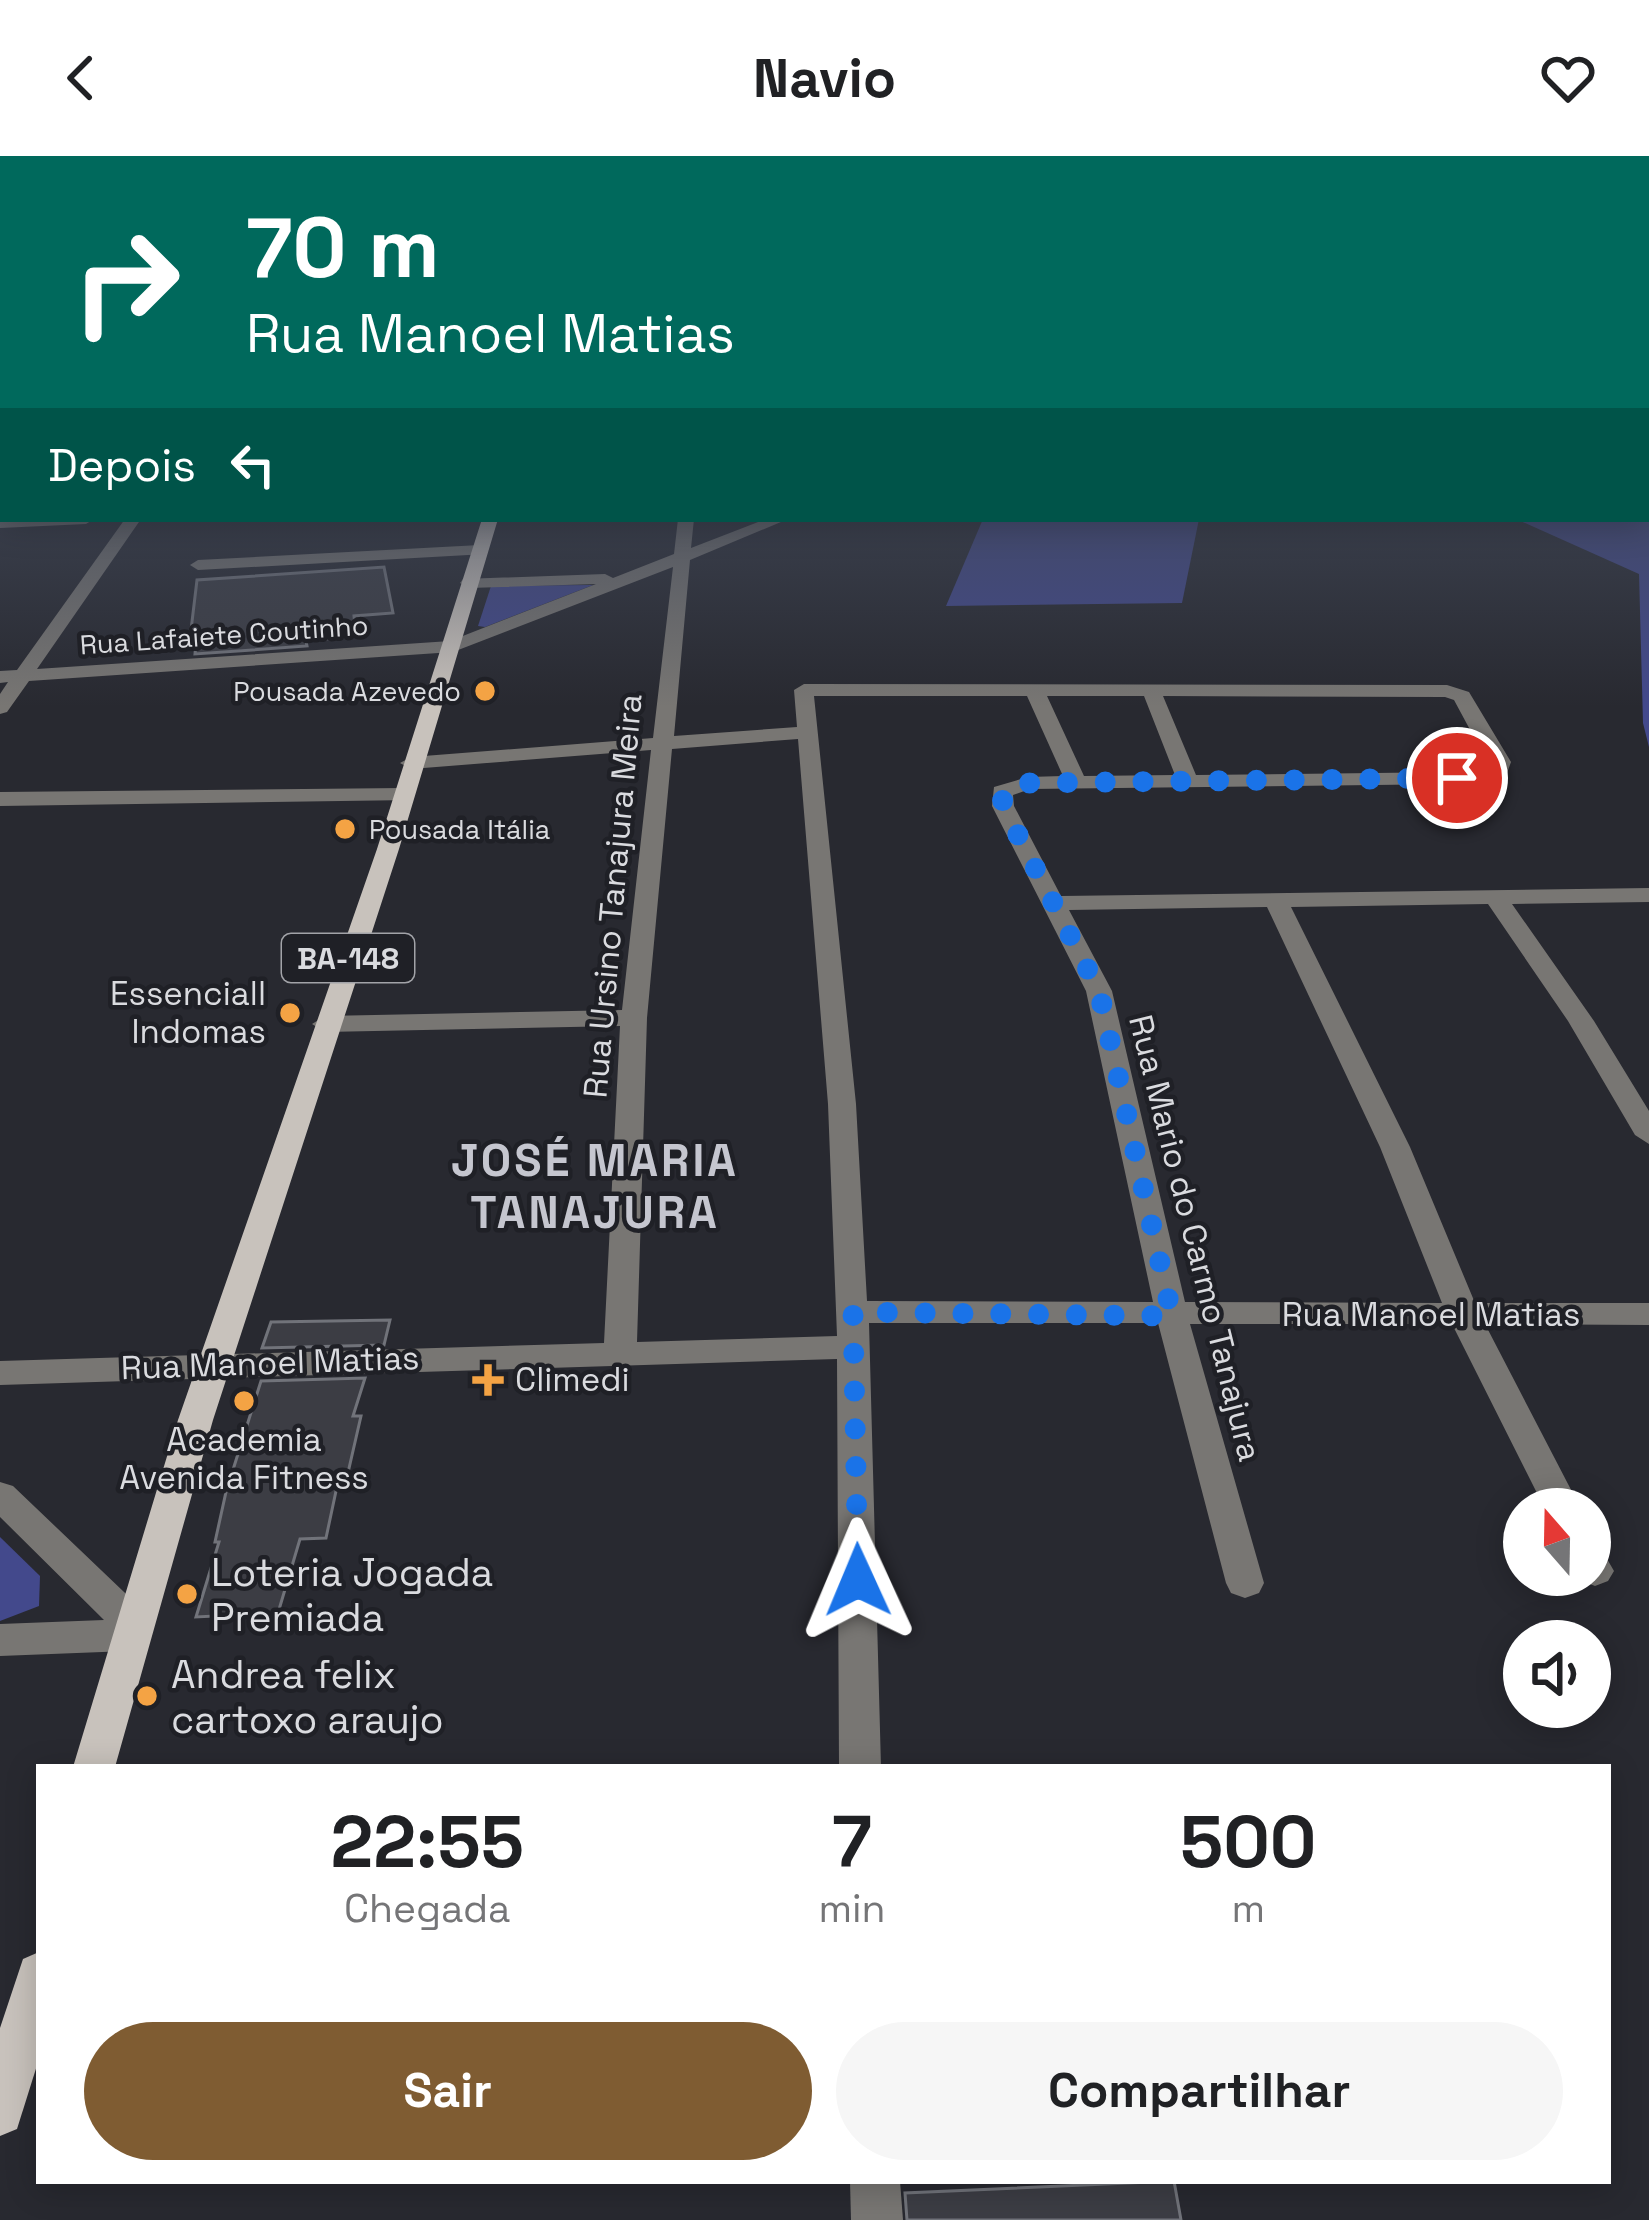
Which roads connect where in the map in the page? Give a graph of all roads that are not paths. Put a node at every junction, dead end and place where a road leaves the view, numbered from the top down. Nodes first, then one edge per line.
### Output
1 (131, 522) edge
2 (489, 522) edge
3 (686, 522) edge
4 (773, 522) edge
5 (480, 550) junction
6 (682, 557) junction
7 (198, 565) dead end
8 (623, 579) junction
9 (470, 583) junction
10 (452, 646) junction
11 (23, 676) junction
12 (0, 677) edge
13 (1033, 687) junction
14 (1150, 688) junction
15 (0, 708) edge
16 (808, 732) junction
17 (662, 744) junction
18 (411, 763) junction
19 (1188, 781) junction
20 (1076, 782) junction
21 (403, 795) junction
22 (0, 799) edge
23 (1649, 895) edge
24 (1495, 897) junction
25 (1276, 900) junction
26 (1056, 903) junction
27 (634, 1018) junction
28 (325, 1024) junction
29 (1649, 1135) edge
30 (1649, 1314) edge
31 (1172, 1316) junction
32 (1464, 1316) junction
33 (845, 1335) junction
34 (620, 1351) junction
35 (216, 1367) junction
36 (0, 1373) edge
37 (1552, 1488) edge
38 (0, 1495) edge
39 (1245, 1582) dead end
40 (130, 1630) junction
41 (0, 1640) edge
42 (95, 1764) edge
43 (860, 1764) edge
44 (36, 1985) edge
45 (0, 2113) edge
46 (875, 2184) edge
47 (877, 2220) edge

1 - 11 street
2 - 5 main road, BA-148
3 - 6 street, Rua Ursino Tanajura Meira
4 - 6 street, Rua Lafaiete Coutinho
5 - 7 street
5 - 9 main road, BA-148
6 - 8 street, Rua Lafaiete Coutinho
6 - 17 street, Rua Ursino Tanajura Meira
8 - 9 street
8 - 10 street, Rua Lafaiete Coutinho
9 - 10 main road, BA-148
10 - 11 street, Rua Lafaiete Coutinho
10 - 18 main road, BA-148
11 - 12 street, Rua Lafaiete Coutinho
11 - 15 street
13 - 14 street
13 - 16 street
13 - 20 street
14 - 19 street
14 - 19 street
16 - 17 street
16 - 33 street
17 - 18 street
17 - 27 street, Rua Ursino Tanajura Meira
18 - 21 main road, BA-148
19 - 20 street
20 - 26 street, Rua Mario do Carmo Tanajura
21 - 22 street
21 - 28 main road, BA-148
23 - 24 street
24 - 25 street
24 - 29 street
25 - 26 street
25 - 32 street
26 - 31 street, Rua Mario do Carmo Tanajura
27 - 28 street
27 - 34 street, Rua Ursino Tanajura Meira
28 - 35 main road, BA-148
30 - 32 street, Rua Manoel Matias
31 - 32 street, Rua Manoel Matias
31 - 33 street, Rua Manoel Matias
31 - 39 street, Rua Mario do Carmo Tanajura
32 - 37 street
33 - 34 street, Rua Manoel Matias
33 - 43 street
34 - 35 street, Rua Manoel Matias
35 - 36 street, Rua Manoel Matias
35 - 40 main road, BA-148
38 - 40 street
40 - 41 street
40 - 42 main road, BA-148
44 - 45 main road
46 - 47 street

